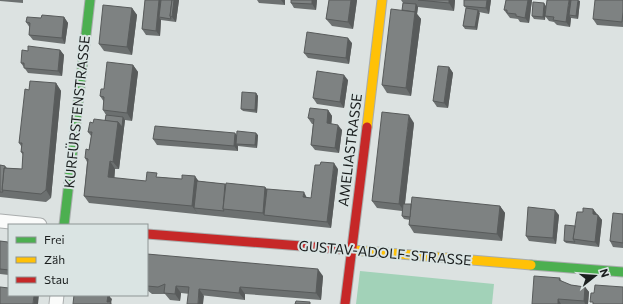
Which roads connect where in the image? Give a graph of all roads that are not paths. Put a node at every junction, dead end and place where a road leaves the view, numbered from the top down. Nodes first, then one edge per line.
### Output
1 (90, 0) edge
2 (382, 0) edge
3 (0, 221) edge
4 (30, 224) edge
5 (64, 224) edge
6 (148, 234) edge
7 (352, 251) junction
8 (623, 272) edge
9 (345, 304) edge

1 - 5 street, KURFÜRSTENSTRASSE
2 - 7 street, AMELIASTRASSE
3 - 4 street
6 - 7 street, GUSTAV-ADOLF-STRASSE
7 - 8 street, GUSTAV-ADOLF-STRASSE
7 - 9 street, AMELIASTRASSE

